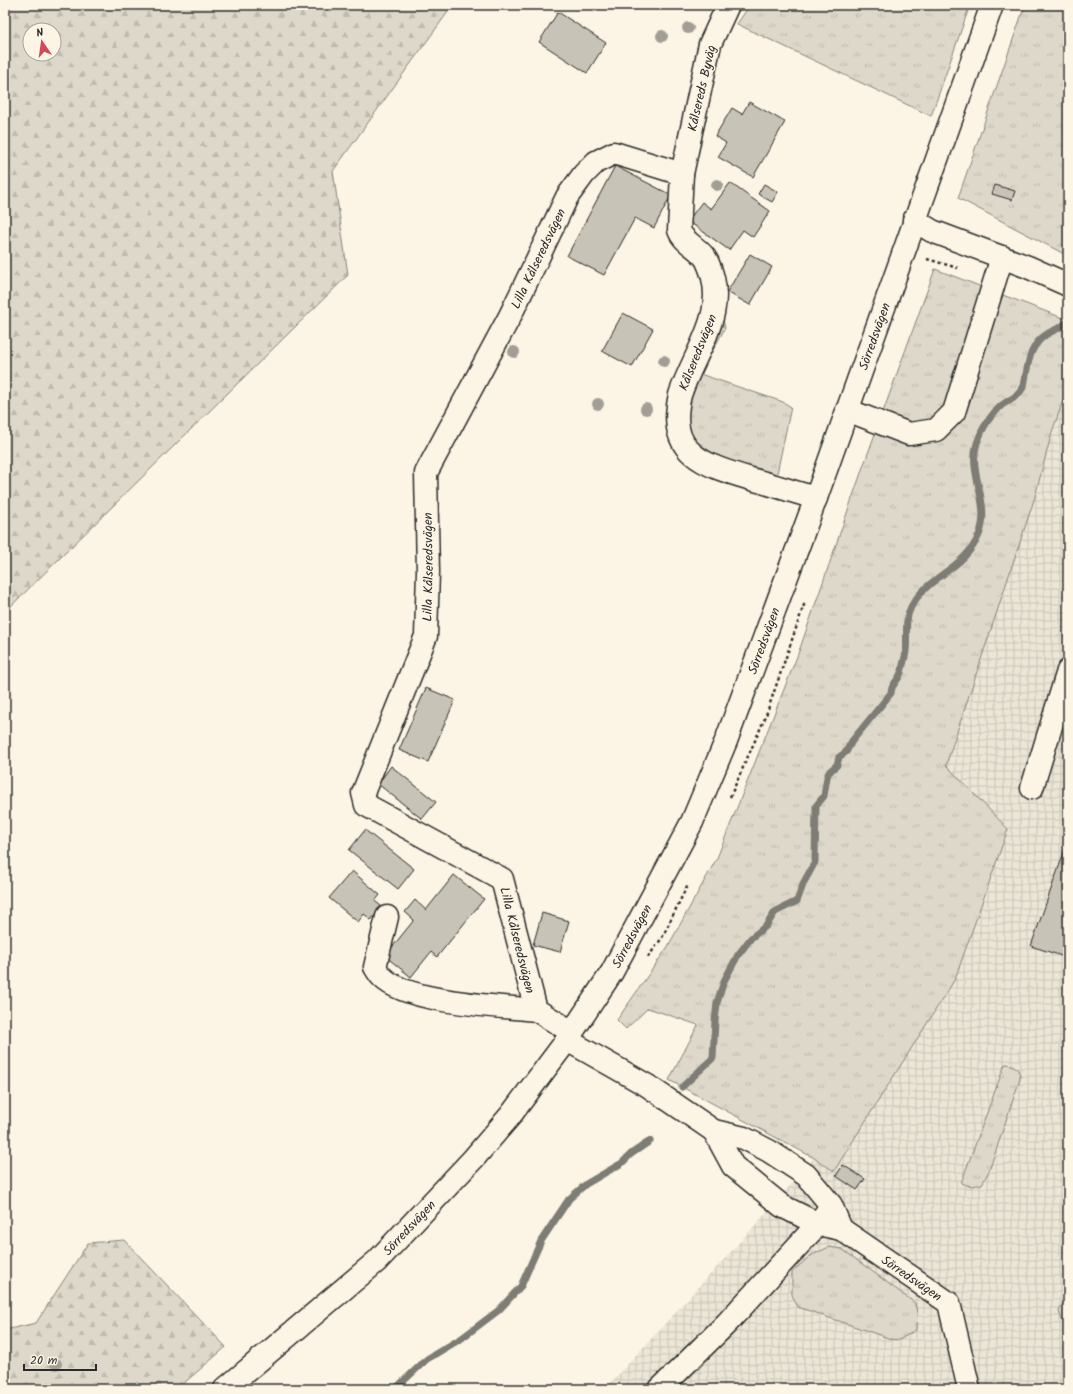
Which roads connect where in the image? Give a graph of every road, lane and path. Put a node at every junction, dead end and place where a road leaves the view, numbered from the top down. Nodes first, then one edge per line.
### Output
1 (728, 5) edge
2 (992, 5) edge
3 (682, 174) junction
4 (914, 220) junction
5 (1002, 257) junction
6 (1068, 285) edge
7 (847, 410) junction
8 (816, 498) junction
9 (1068, 672) edge
10 (1032, 788) dead end
11 (387, 917) dead end
12 (536, 1010) junction
13 (569, 1036) junction
14 (714, 1131) junction
15 (831, 1205) junction
16 (818, 1224) junction
17 (841, 1229) junction
18 (225, 1389) edge
19 (660, 1389) edge
20 (969, 1389) edge

1 - 3 street, Kålsereds Byväg
2 - 4 street, Sörredsvägen
3 - 8 street, Kålseredsvägen
3 - 12 street, Lilla Kålseredsvägen
4 - 5 street
4 - 7 street, Sörredsvägen
5 - 6 street
5 - 7 street
7 - 8 street, Sörredsvägen
8 - 13 street, Sörredsvägen
9 - 10 street
11 - 12 street, Lilla Kålseredsvägen
12 - 13 street, Lilla Kålseredsvägen
13 - 14 street, Sörredsvägen
13 - 18 street, Sörredsvägen
14 - 15 street, Sörredsvägen
14 - 16 street, Sörredsvägen
15 - 16 street
15 - 17 street, Sörredsvägen
16 - 17 street, Sörredsvägen
16 - 19 street
17 - 20 street, Sörredsvägen

